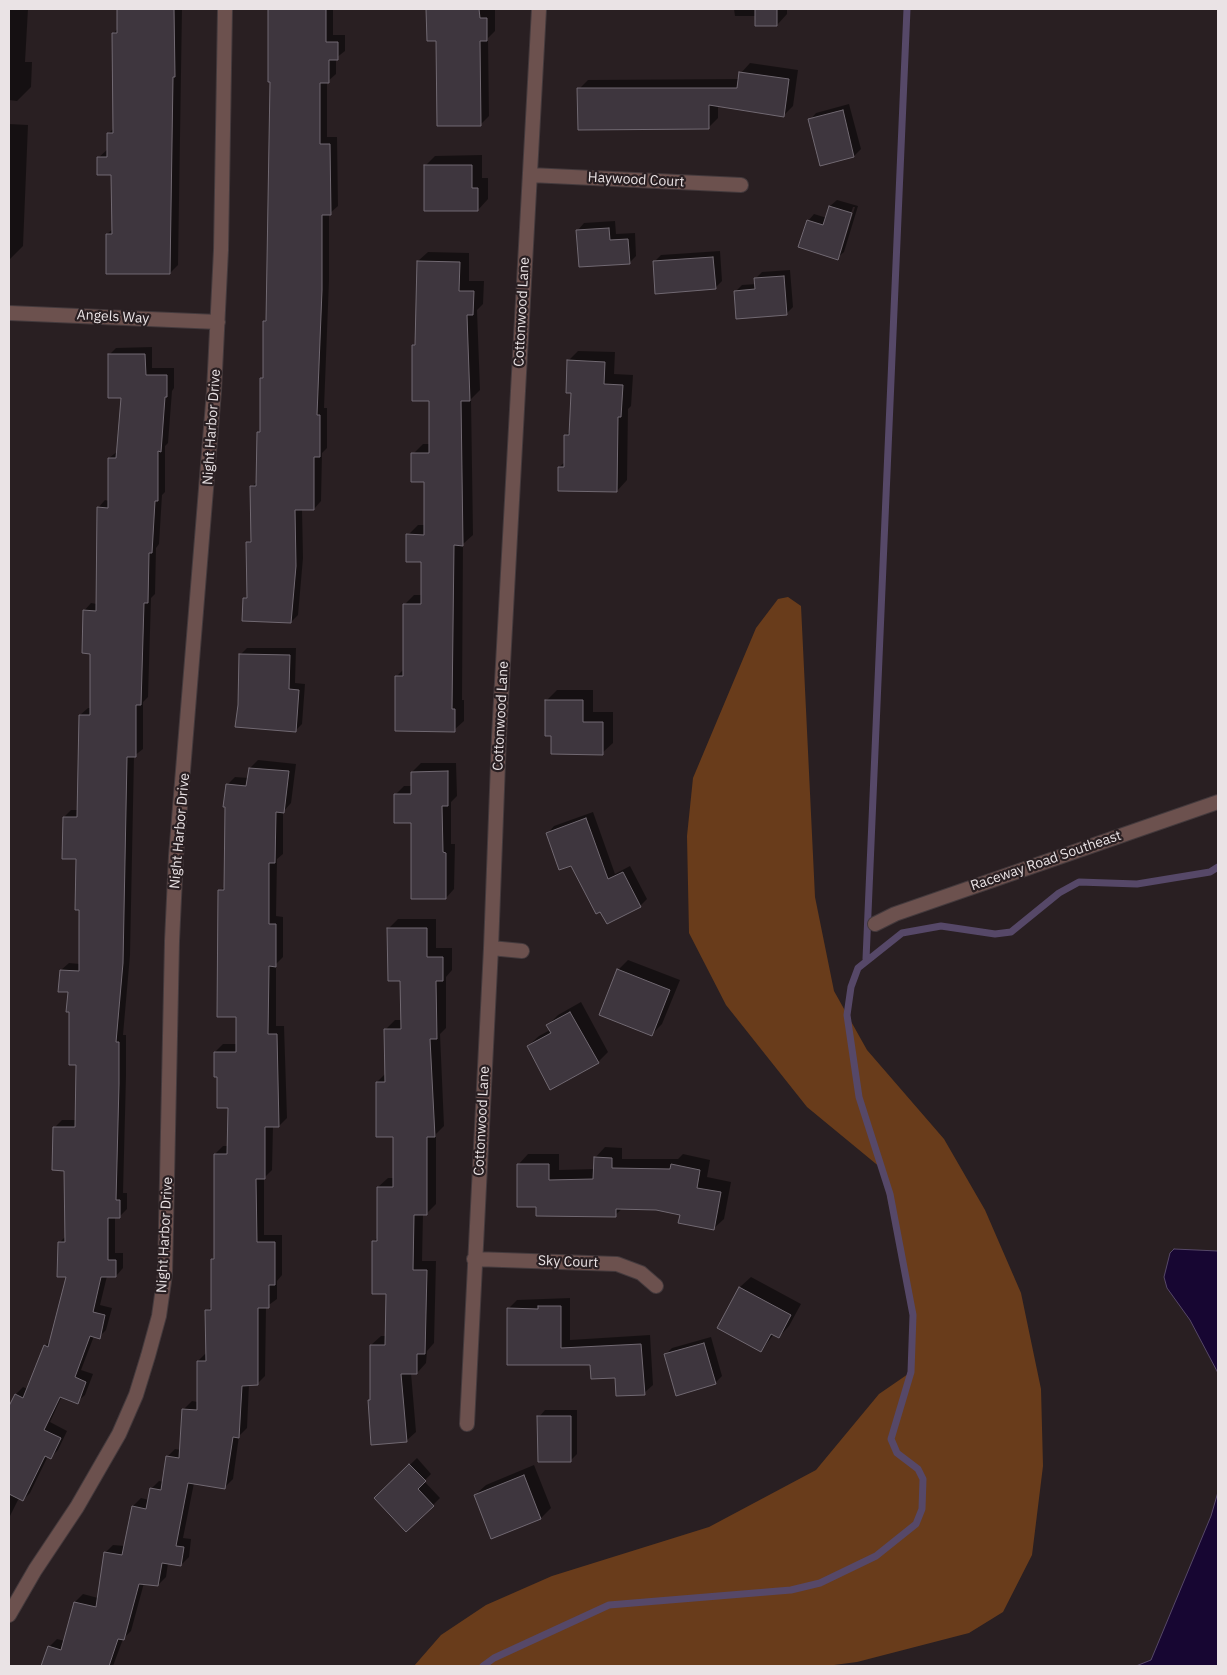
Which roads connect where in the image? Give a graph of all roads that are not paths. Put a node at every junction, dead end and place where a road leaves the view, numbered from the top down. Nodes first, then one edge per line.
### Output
1 (225, 9) edge
2 (539, 9) edge
3 (530, 175) junction
4 (742, 185) dead end
5 (9, 313) edge
6 (218, 322) junction
7 (1218, 802) edge
8 (875, 924) dead end
9 (492, 948) junction
10 (522, 951) dead end
11 (474, 1259) junction
12 (656, 1286) dead end
13 (467, 1424) dead end
14 (9, 1615) edge

1 - 6 street, Night Harbor Drive
2 - 3 street, Cottonwood Lane
3 - 4 street, Haywood Court
3 - 9 street, Cottonwood Lane
5 - 6 street, Angels Way
6 - 14 street, Night Harbor Drive
7 - 8 street, Raceway Road Southeast
9 - 10 street
9 - 11 street, Cottonwood Lane
11 - 12 street, Sky Court
11 - 13 street, Cottonwood Lane

